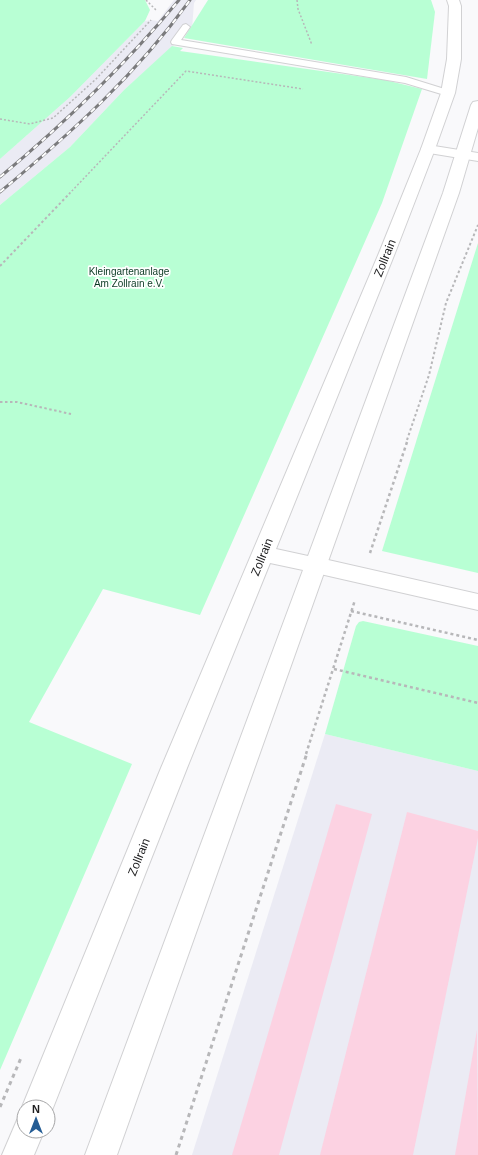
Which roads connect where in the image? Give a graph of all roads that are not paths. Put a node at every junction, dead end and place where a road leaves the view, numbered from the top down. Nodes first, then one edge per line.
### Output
1 (453, 0) edge
2 (186, 27) dead end
3 (448, 93) junction
4 (478, 105) edge
5 (428, 149) junction
6 (471, 156) edge
7 (264, 554) junction
8 (315, 565) junction
9 (478, 602) edge
10 (41, 1099) edge
11 (25, 1139) edge
12 (18, 1155) edge
13 (101, 1155) edge

1 - 3 main road, Zollrain
2 - 3 lane
3 - 5 main road, Zollrain
4 - 6 main road
5 - 6 main road
5 - 7 main road, Zollrain
6 - 8 main road
7 - 8 main road
7 - 10 main road, Zollrain
8 - 9 main road
8 - 13 main road
11 - 12 main road

